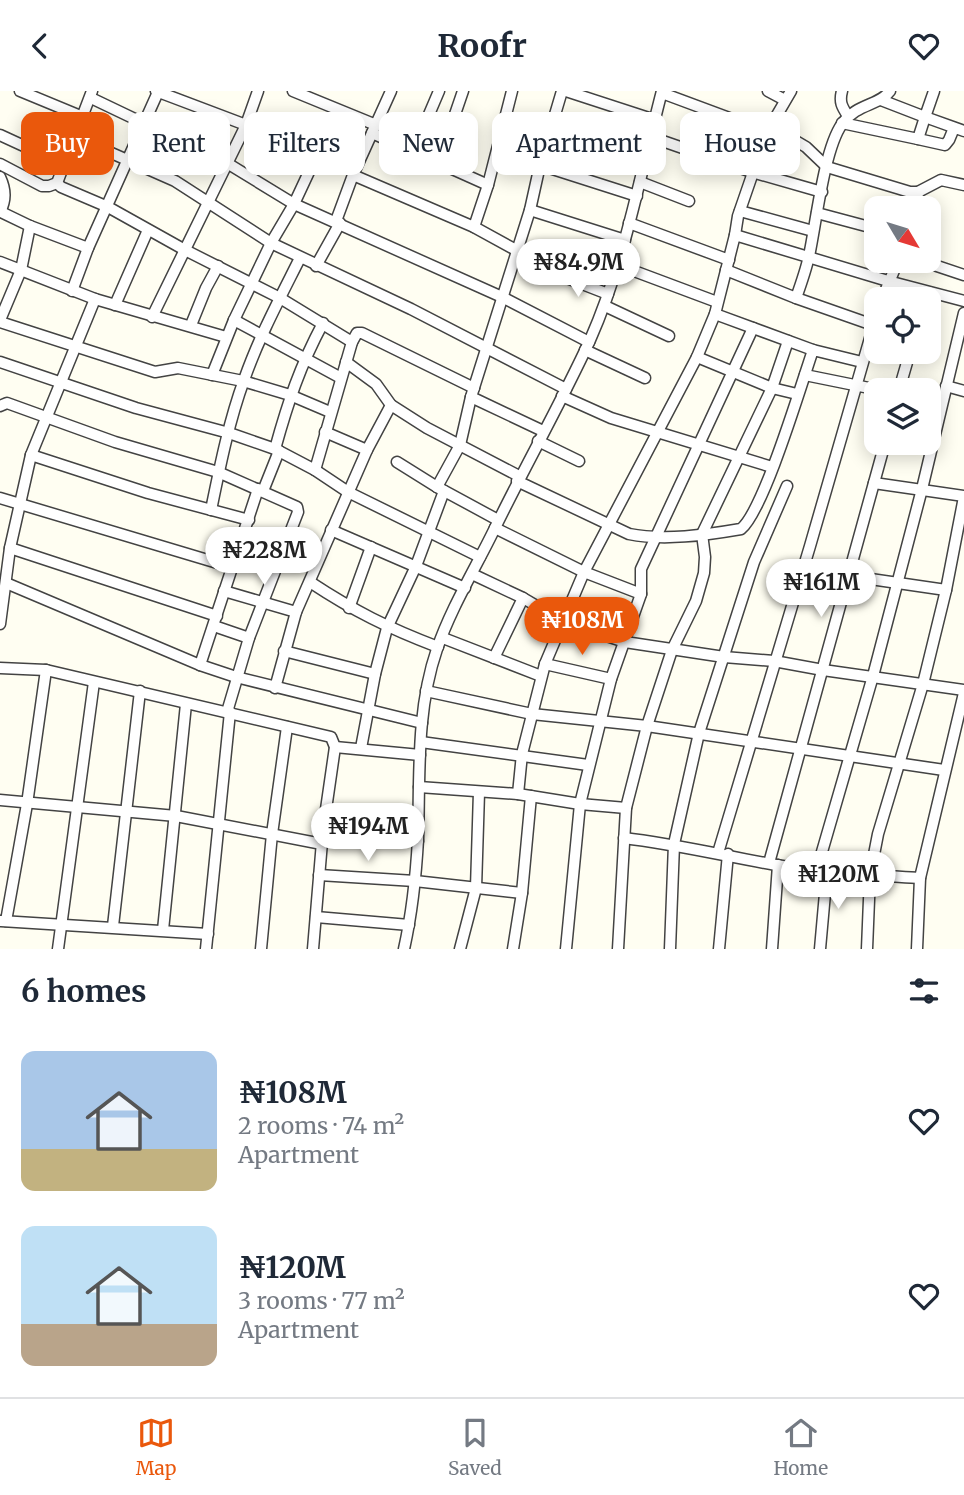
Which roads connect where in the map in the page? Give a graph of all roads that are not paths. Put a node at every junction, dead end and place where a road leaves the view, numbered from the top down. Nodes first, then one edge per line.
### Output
1 (20, 91) edge
2 (157, 91) edge
3 (258, 91) edge
4 (293, 91) edge
5 (391, 91) edge
6 (439, 91) edge
7 (463, 91) edge
8 (512, 91) edge
9 (564, 91) edge
10 (768, 91) edge
11 (842, 91) edge
12 (890, 91) edge
13 (934, 91) edge
14 (662, 92) edge
15 (92, 94) edge
16 (788, 95) edge
17 (881, 100) junction
18 (71, 112) edge
19 (85, 112) edge
20 (150, 112) edge
21 (251, 112) edge
22 (430, 112) edge
23 (456, 112) edge
24 (556, 112) edge
25 (630, 112) edge
26 (657, 112) edge
27 (714, 112) edge
28 (779, 112) edge
29 (128, 113) edge
30 (925, 117) junction
31 (845, 120) junction
32 (244, 124) edge
33 (244, 129) edge
34 (374, 129) junction
35 (959, 129) edge
36 (379, 132) edge
37 (0, 135) edge
38 (918, 139) junction
39 (800, 143) edge
40 (21, 145) edge
41 (365, 149) edge
42 (230, 157) edge
43 (128, 163) edge
44 (0, 165) edge
45 (230, 165) edge
46 (827, 167) junction
47 (60, 175) edge
48 (161, 175) edge
49 (221, 175) edge
50 (308, 175) edge
51 (353, 175) joint
52 (465, 175) edge
53 (538, 175) edge
54 (569, 175) edge
55 (642, 175) edge
56 (751, 175) edge
57 (762, 175) edge
58 (0, 177) edge
59 (640, 182) junction
60 (57, 183) junction
61 (488, 185) junction
62 (964, 185) edge
63 (3, 191) edge
64 (822, 192) junction
65 (918, 192) junction
66 (637, 196) junction
67 (918, 196) edge
68 (209, 201) junction
69 (689, 201) dead end
70 (294, 204) junction
71 (108, 207) junction
72 (530, 210) junction
73 (740, 211) junction
74 (0, 212) edge
75 (817, 213) junction
76 (338, 222) junction
77 (629, 223) junction
78 (30, 226) junction
79 (864, 226) edge
80 (474, 227) junction
81 (148, 230) junction
82 (813, 231) junction
83 (735, 235) junction
84 (625, 240) junction
85 (271, 243) junction
86 (88, 248) junction
87 (185, 250) junction
88 (516, 250) junction
89 (300, 258) junction
90 (809, 258) junction
91 (0, 262) edge
92 (618, 265) junction
93 (727, 265) junction
94 (218, 266) junction
95 (316, 266) junction
96 (942, 268) edge
97 (21, 270) junction
98 (892, 273) edge
99 (559, 275) dead end
100 (964, 275) edge
101 (888, 281) junction
102 (252, 284) junction
103 (886, 287) edge
104 (905, 287) edge
105 (72, 291) junction
106 (608, 294) junction
107 (502, 297) junction
108 (941, 297) edge
109 (280, 298) junction
110 (796, 298) junction
111 (95, 299) junction
112 (964, 301) edge
113 (717, 302) junction
114 (115, 305) junction
115 (605, 306) junction
116 (964, 313) edge
117 (715, 314) junction
118 (152, 317) junction
119 (1, 319) edge
120 (234, 320) junction
121 (864, 322) edge
122 (323, 323) junction
123 (191, 325) junction
124 (753, 328) junction
125 (262, 334) junction
126 (669, 336) dead end
127 (226, 337) junction
128 (788, 341) junction
129 (352, 342) junction
130 (587, 346) junction
131 (75, 347) junction
132 (486, 349) junction
133 (813, 351) junction
134 (864, 355) edge
135 (305, 356) junction
136 (697, 357) junction
137 (0, 362) edge
138 (346, 362) junction
139 (862, 362) junction
140 (733, 372) junction
141 (212, 375) junction
142 (805, 375) junction
143 (341, 377) junction
144 (645, 377) dead end
145 (243, 381) junction
146 (61, 383) junction
147 (855, 386) junction
148 (946, 386) junction
149 (772, 388) junction
150 (864, 388) edge
151 (964, 391) edge
152 (473, 393) junction
153 (564, 393) junction
154 (797, 394) junction
155 (290, 395) junction
156 (391, 405) junction
157 (0, 406) edge
158 (330, 412) junction
159 (46, 418) junction
160 (325, 432) junction
161 (229, 433) junction
162 (658, 433) junction
163 (541, 436) junction
164 (699, 445) junction
165 (460, 446) junction
166 (277, 450) junction
167 (367, 450) junction
168 (31, 455) junction
169 (882, 455) edge
170 (738, 456) junction
171 (579, 461) dead end
172 (397, 463) dead end
173 (772, 467) junction
174 (315, 470) junction
175 (218, 472) junction
176 (518, 479) junction
177 (874, 483) junction
178 (788, 486) dead end
179 (440, 489) junction
180 (922, 489) junction
181 (260, 490) junction
182 (348, 492) junction
183 (964, 496) edge
184 (0, 498) edge
185 (19, 505) junction
186 (211, 510) junction
187 (248, 520) junction
188 (496, 524) junction
189 (608, 526) junction
190 (331, 530) junction
191 (429, 530) junction
192 (702, 534) junction
193 (656, 536) junction
194 (371, 547) junction
195 (10, 548) junction
196 (480, 557) junction
197 (416, 566) junction
198 (231, 567) junction
199 (802, 569) junction
200 (584, 572) junction
201 (472, 574) junction
202 (850, 576) junction
203 (310, 582) junction
204 (6, 583) junction
205 (898, 583) junction
206 (465, 588) junction
207 (946, 590) junction
208 (224, 591) junction
209 (641, 594) junction
210 (523, 598) junction
211 (263, 602) junction
212 (349, 608) junction
213 (296, 612) junction
214 (216, 621) junction
215 (564, 622) junction
216 (0, 624) edge
217 (387, 628) junction
218 (249, 638) junction
219 (625, 642) junction
220 (440, 643) junction
221 (672, 650) junction
222 (284, 651) junction
223 (724, 657) junction
224 (494, 658) junction
225 (774, 661) junction
226 (545, 664) junction
227 (200, 665) junction
228 (0, 668) edge
229 (46, 670) junction
230 (823, 670) junction
231 (375, 674) junction
232 (541, 676) junction
233 (236, 677) junction
234 (873, 677) junction
235 (611, 680) junction
236 (94, 682) junction
237 (923, 684) junction
238 (275, 688) junction
239 (140, 691) junction
240 (426, 691) junction
241 (964, 692) edge
242 (186, 704) junction
243 (367, 711) junction
244 (229, 712) junction
245 (532, 713) junction
246 (600, 720) junction
247 (422, 723) junction
248 (648, 726) junction
249 (288, 727) junction
250 (699, 733) junction
251 (421, 742) junction
252 (750, 742) junction
253 (335, 747) junction
254 (361, 748) junction
255 (801, 748) junction
256 (522, 754) junction
257 (420, 755) junction
258 (850, 756) junction
259 (898, 763) junction
260 (588, 765) junction
261 (944, 770) junction
262 (419, 787) junction
263 (479, 792) junction
264 (518, 794) junction
265 (531, 796) junction
266 (0, 800) edge
267 (27, 804) junction
268 (580, 804) junction
269 (78, 808) junction
270 (626, 808) junction
271 (125, 811) junction
272 (176, 816) junction
273 (219, 823) junction
274 (323, 830) junction
275 (272, 834) junction
276 (624, 838) junction
277 (418, 841) junction
278 (322, 844) junction
279 (674, 844) junction
280 (723, 854) junction
281 (774, 864) junction
282 (822, 870) junction
283 (318, 874) junction
284 (870, 875) junction
285 (920, 878) junction
286 (415, 881) junction
287 (475, 888) junction
288 (522, 893) junction
289 (316, 917) junction
290 (3, 921) edge
291 (62, 924) junction
292 (409, 925) junction
293 (113, 926) junction
294 (163, 930) junction
295 (208, 934) junction
296 (58, 949) edge
297 (206, 949) edge
298 (261, 949) edge
299 (313, 949) edge
300 (404, 949) edge
301 (460, 949) edge
302 (513, 949) edge
303 (566, 949) edge
304 (618, 949) edge
305 (670, 949) edge
306 (719, 949) edge
307 (772, 949) edge
308 (820, 949) edge
309 (867, 949) edge
310 (917, 949) edge

1 - 18 street
2 - 20 street
2 - 32 street
3 - 21 street
4 - 34 street
5 - 34 street
6 - 22 street
7 - 23 street
8 - 61 street
9 - 24 street
9 - 25 street
10 - 16 street
11 - 31 street
12 - 17 street
13 - 30 street
14 - 26 street
14 - 27 street
15 - 19 street
15 - 29 street
16 - 28 street
17 - 30 street
17 - 31 street
30 - 35 street
30 - 38 street
31 - 38 street
31 - 46 street
33 - 42 street
34 - 36 street
34 - 41 street
35 - 38 street
37 - 40 street
39 - 46 street
43 - 71 street
44 - 60 street
45 - 70 street
46 - 64 street
46 - 65 street
47 - 60 street
48 - 68 street
49 - 68 street
50 - 70 street
51 - 76 street
51 - 80 street
52 - 61 street
53 - 72 street
54 - 66 street
55 - 59 street
56 - 73 street
57 - 64 street
58 - 63 street
59 - 66 street
59 - 69 street
60 - 71 street
61 - 80 street
62 - 65 street
63 - 74 street
64 - 75 street
65 - 67 street
66 - 77 street
68 - 85 street
68 - 87 street
70 - 76 street
70 - 85 street
71 - 81 street
71 - 86 street
72 - 84 street
72 - 88 street
73 - 82 street
73 - 83 street
74 - 78 street
75 - 79 street
75 - 82 street
76 - 95 street
76 - 107 street
77 - 84 street
77 - 93 street
78 - 86 street
78 - 97 street
80 - 88 street
81 - 87 street
81 - 114 street
82 - 90 street
83 - 90 street
83 - 93 street
84 - 92 street
85 - 89 street
85 - 102 street
86 - 105 street
87 - 94 street
87 - 118 street
88 - 107 street
89 - 95 street
89 - 109 street
90 - 101 street
90 - 110 street
91 - 97 street
92 - 106 street
92 - 113 street
93 - 110 street
93 - 113 street
94 - 102 street
94 - 123 street
95 - 132 street
96 - 100 street
97 - 105 street
97 - 119 street
98 - 101 street
99 - 106 street
101 - 103 street
101 - 104 street
102 - 109 street
102 - 120 street
105 - 111 street
106 - 115 street
107 - 130 street
107 - 132 street
108 - 112 street
109 - 122 street
109 - 125 street
110 - 121 street
111 - 114 street
111 - 131 street
113 - 117 street
114 - 118 street
115 - 126 street
115 - 130 street
116 - 148 street
117 - 124 street
117 - 136 street
118 - 123 street
119 - 131 street
120 - 125 street
120 - 127 street
122 - 129 street
122 - 135 street
123 - 127 street
124 - 128 street
124 - 140 street
125 - 135 street
125 - 145 street
127 - 141 street
128 - 133 street
128 - 149 street
129 - 138 street
129 - 152 street
130 - 144 street
130 - 153 street
131 - 141 street
131 - 146 street
132 - 152 street
132 - 153 street
133 - 139 street
133 - 142 street
134 - 139 street
135 - 143 street
135 - 155 street
136 - 140 street
136 - 162 street
137 - 146 street
138 - 143 street
138 - 156 street
139 - 147 street
140 - 149 street
140 - 164 street
141 - 145 street
142 - 147 street
142 - 154 street
143 - 158 street
145 - 155 street
145 - 161 street
146 - 159 street
146 - 161 street
147 - 150 street
147 - 199 street
148 - 151 street
148 - 180 street
149 - 154 street
149 - 170 street
152 - 163 street
152 - 165 street
153 - 162 street
153 - 163 street
154 - 173 street
155 - 158 street
155 - 166 street
156 - 165 street
156 - 167 street
157 - 159 street
158 - 160 street
159 - 168 street
159 - 175 street
160 - 167 street
160 - 174 street
161 - 166 street
161 - 175 street
162 - 164 street
162 - 189 street
163 - 171 street
163 - 176 street
164 - 170 street
164 - 193 street
165 - 176 street
165 - 179 street
166 - 174 street
166 - 181 street
167 - 182 street
168 - 185 street
168 - 186 street
169 - 177 street
170 - 173 street
170 - 192 street
172 - 179 street
173 - 192 street
174 - 182 street
175 - 181 street
175 - 186 street
176 - 188 street
176 - 189 street
177 - 180 street
177 - 202 street
178 - 223 street
179 - 188 street
179 - 191 street
180 - 183 street
180 - 205 street
181 - 187 street
181 - 211 street
182 - 190 street
182 - 191 street
183 - 207 street
184 - 185 street
185 - 195 street
185 - 198 street
186 - 187 street
187 - 198 street
188 - 196 street
188 - 200 street
189 - 193 street
189 - 200 street
190 - 194 street
190 - 203 street
191 - 196 street
191 - 197 street
192 - 193 street
192 - 221 street
193 - 209 street
194 - 197 street
194 - 212 street
195 - 204 street
195 - 214 street
196 - 201 street
197 - 206 street
197 - 217 street
198 - 208 street
199 - 202 street
199 - 225 street
200 - 209 street
200 - 215 street
201 - 206 street
201 - 210 street
202 - 205 street
202 - 230 street
203 - 212 street
203 - 213 street
204 - 216 street
204 - 227 street
205 - 207 street
205 - 234 street
206 - 220 street
207 - 237 street
208 - 211 street
208 - 214 street
209 - 219 street
210 - 215 street
210 - 224 street
211 - 213 street
211 - 218 street
212 - 217 street
213 - 222 street
214 - 218 street
214 - 227 street
215 - 219 street
215 - 226 street
217 - 220 street
217 - 231 street
218 - 233 street
219 - 221 street
219 - 235 street
220 - 224 street
220 - 240 street
221 - 223 street
221 - 248 street
222 - 231 street
222 - 238 street
223 - 225 street
223 - 250 street
224 - 232 street
225 - 230 street
225 - 252 street
226 - 232 street
226 - 235 street
227 - 233 street
228 - 229 street
229 - 236 street
229 - 267 street
230 - 234 street
230 - 255 street
231 - 243 street
232 - 245 street
233 - 238 street
233 - 244 street
234 - 237 street
234 - 258 street
235 - 246 street
236 - 239 street
236 - 269 street
237 - 241 street
237 - 259 street
238 - 243 street
239 - 242 street
239 - 271 street
240 - 245 street
240 - 247 street
241 - 261 street
242 - 244 street
242 - 272 street
243 - 247 street
243 - 254 street
244 - 249 street
244 - 273 street
245 - 246 street
245 - 256 street
246 - 248 street
246 - 260 street
247 - 251 street
248 - 250 street
248 - 270 street
249 - 253 street
249 - 275 street
250 - 252 street
250 - 279 street
251 - 256 street
251 - 257 street
252 - 255 street
252 - 280 street
253 - 254 street
253 - 274 street
254 - 257 street
255 - 258 street
255 - 281 street
256 - 260 street
256 - 264 street
257 - 262 street
258 - 259 street
258 - 282 street
259 - 261 street
259 - 284 street
260 - 268 street
261 - 285 street
262 - 263 street
262 - 277 street
263 - 264 street
263 - 287 street
264 - 265 street
265 - 268 street
265 - 288 street
266 - 267 street
267 - 269 street
267 - 290 street
268 - 270 street
268 - 303 street
269 - 271 street
269 - 291 street
270 - 276 street
271 - 272 street
271 - 293 street
272 - 273 street
272 - 294 street
273 - 275 street
273 - 295 street
274 - 277 street
274 - 278 street
275 - 278 street
275 - 298 street
276 - 279 street
276 - 304 street
277 - 286 street
278 - 283 street
279 - 280 street
279 - 305 street
280 - 281 street
280 - 306 street
281 - 282 street
281 - 307 street
282 - 284 street
282 - 308 street
283 - 286 street
283 - 289 street
284 - 285 street
284 - 309 street
285 - 310 street
286 - 287 street
286 - 292 street
287 - 288 street
287 - 301 street
288 - 302 street
289 - 292 street
289 - 299 street
290 - 291 street
291 - 293 street
291 - 296 street
292 - 300 street
293 - 294 street
294 - 295 street
295 - 297 street

